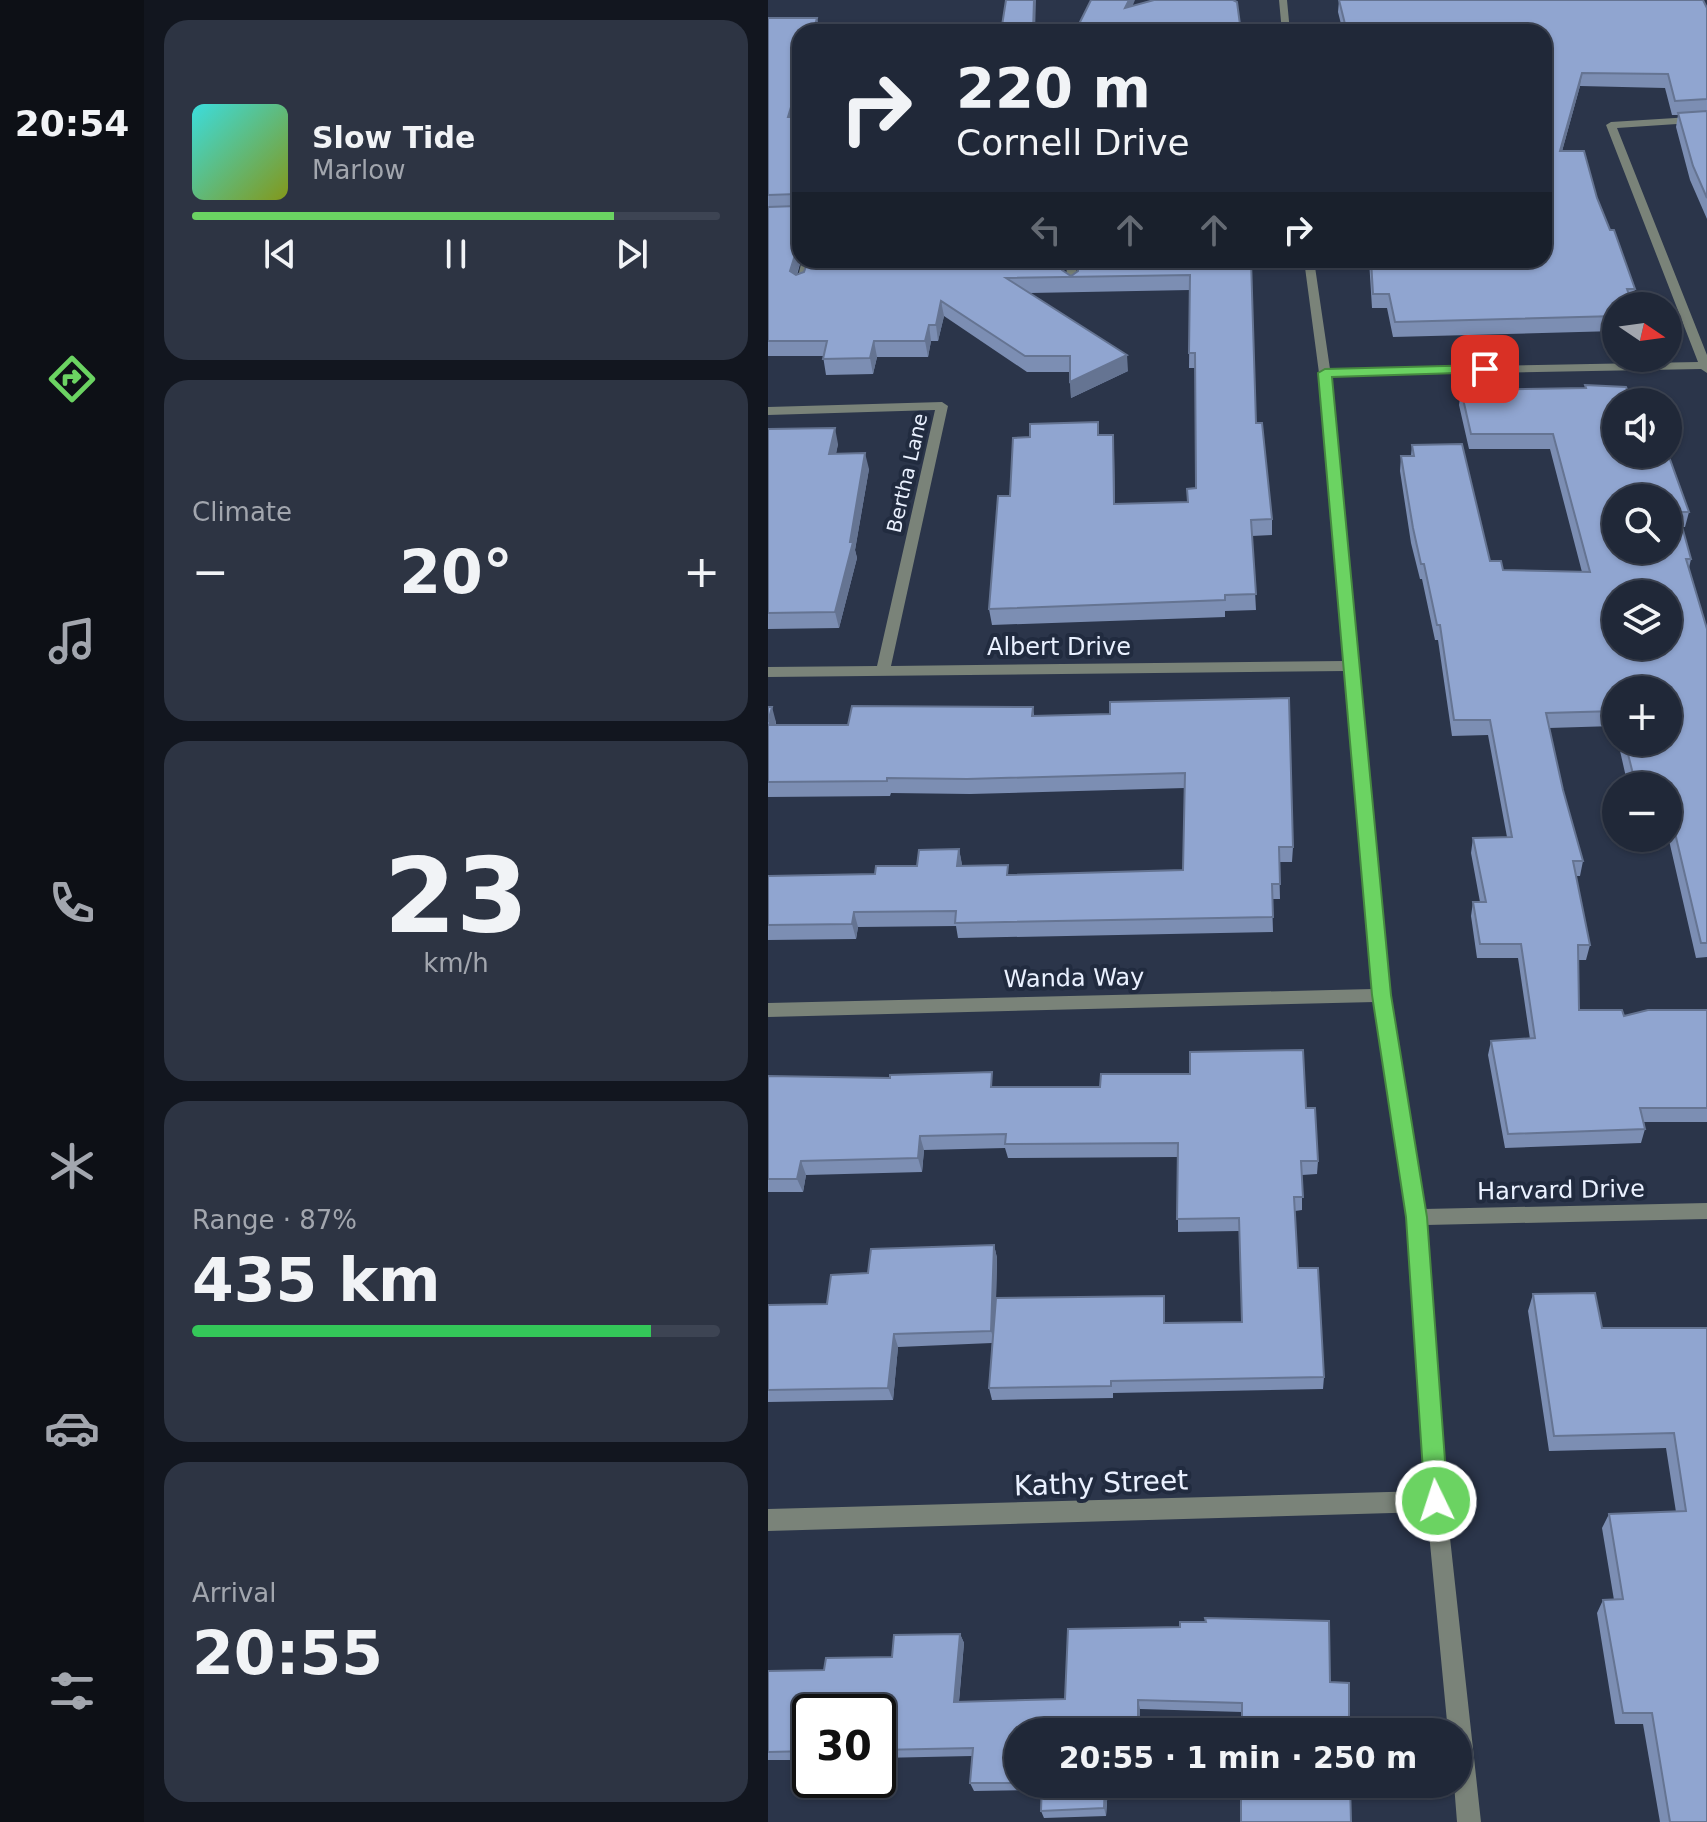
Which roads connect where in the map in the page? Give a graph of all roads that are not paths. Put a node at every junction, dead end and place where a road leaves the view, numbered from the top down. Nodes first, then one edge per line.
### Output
1 (1283, 0) edge
2 (1285, 24) edge
3 (1707, 119) edge
4 (805, 268) edge
5 (1072, 268) edge
6 (1310, 268) edge
7 (801, 285) edge
8 (1071, 286) edge
9 (1706, 367) edge
10 (1325, 373) junction
11 (768, 411) edge
12 (1350, 666) junction
13 (883, 670) junction
14 (768, 672) edge
15 (1382, 995) junction
16 (768, 1010) edge
17 (1707, 1211) edge
18 (1416, 1217) junction
19 (1436, 1501) junction
20 (768, 1520) edge
21 (1469, 1822) edge

1 - 2 street
3 - 9 street
4 - 7 street
5 - 8 street
6 - 10 street
9 - 10 street
10 - 12 street
11 - 13 street, Bertha Lane
12 - 13 street, Albert Drive
12 - 15 street
13 - 14 street, Albert Drive
15 - 16 street, Wanda Way
15 - 18 street
17 - 18 street, Harvard Drive
18 - 19 street
19 - 20 street, Kathy Street
19 - 21 street

